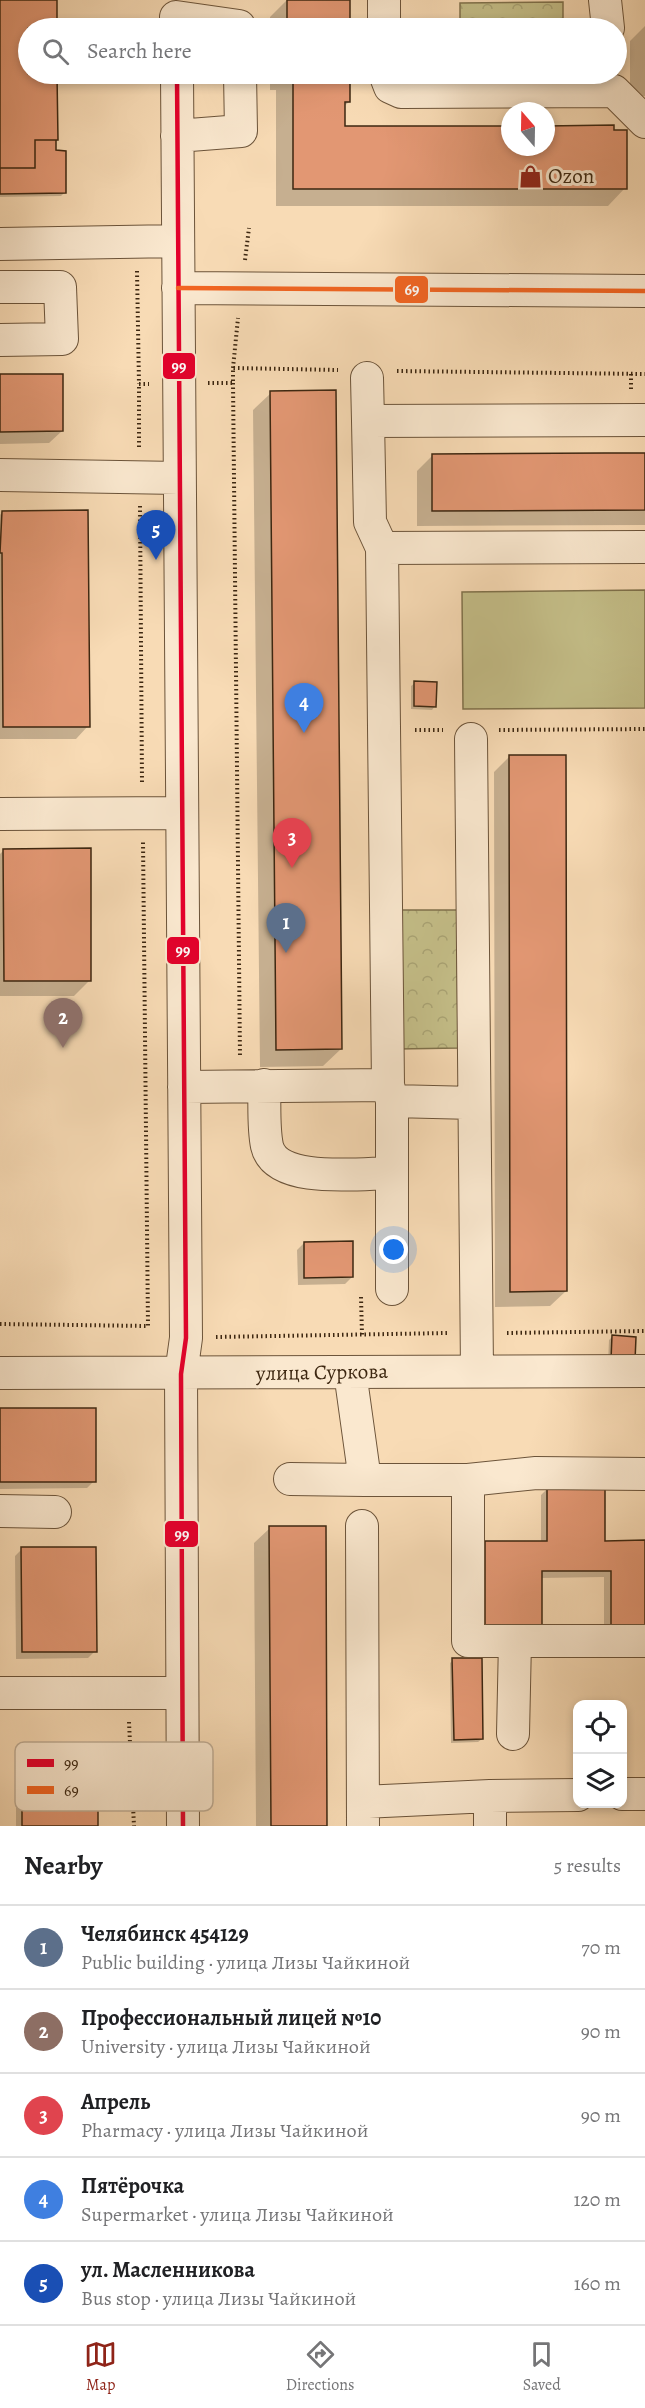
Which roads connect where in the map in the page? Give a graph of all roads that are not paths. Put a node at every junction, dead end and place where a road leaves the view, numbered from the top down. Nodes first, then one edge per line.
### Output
1 (384, 0) edge
2 (605, 0) edge
3 (176, 15) edge
4 (193, 18) edge
5 (384, 18) edge
6 (607, 18) edge
7 (177, 84) edge
8 (240, 84) edge
9 (389, 84) edge
10 (571, 84) edge
11 (616, 84) edge
12 (645, 122) edge
13 (177, 136) junction
14 (178, 241) junction
15 (0, 244) edge
16 (0, 287) edge
17 (178, 288) junction
18 (645, 291) edge
19 (0, 340) edge
20 (371, 373) road end
21 (645, 420) edge
22 (368, 421) junction
23 (0, 474) edge
24 (179, 478) junction
25 (382, 548) junction
26 (645, 548) edge
27 (472, 733) road end
28 (0, 813) edge
29 (182, 813) junction
30 (253, 1085) junction
31 (184, 1087) junction
32 (390, 1093) junction
33 (474, 1103) junction
34 (392, 1173) junction
35 (392, 1289) dead end
36 (477, 1371) junction
37 (645, 1371) edge
38 (350, 1372) junction
39 (0, 1373) edge
40 (181, 1374) junction
41 (645, 1474) edge
42 (290, 1479) dead end
43 (365, 1480) junction
44 (468, 1480) junction
45 (0, 1511) edge
46 (55, 1512) dead end
47 (362, 1526) dead end
48 (515, 1641) junction
49 (645, 1641) edge
50 (0, 1693) edge
51 (182, 1693) junction
52 (513, 1734) dead end
53 (182, 1742) edge
54 (627, 1794) edge
55 (645, 1794) edge
56 (573, 1796) edge
57 (183, 1811) edge
58 (490, 1811) edge
59 (363, 1814) edge
60 (183, 1826) edge

1 - 5 street
2 - 6 street
3 - 4 street
7 - 13 street
8 - 13 street
9 - 10 street
11 - 12 street
13 - 14 street
14 - 15 street
14 - 17 street
16 - 19 street
17 - 18 street
17 - 24 street
20 - 22 street
21 - 22 street
22 - 25 street
23 - 24 street
24 - 29 street
25 - 26 street
25 - 32 street
27 - 33 street
28 - 29 street
29 - 31 street
30 - 31 street
30 - 32 street
30 - 34 street
31 - 40 street
32 - 33 street
32 - 34 street
33 - 36 street
34 - 35 street
36 - 37 street, улица Суркова
36 - 38 street, улица Суркова
38 - 40 street, улица Суркова
38 - 43 street
39 - 40 street, улица Суркова
40 - 51 street
41 - 44 street
42 - 43 street
43 - 44 street
44 - 48 street
45 - 46 street
47 - 59 street
48 - 49 street
48 - 52 street
50 - 51 street
51 - 53 street
54 - 55 street
56 - 58 street
57 - 60 street
58 - 59 street

